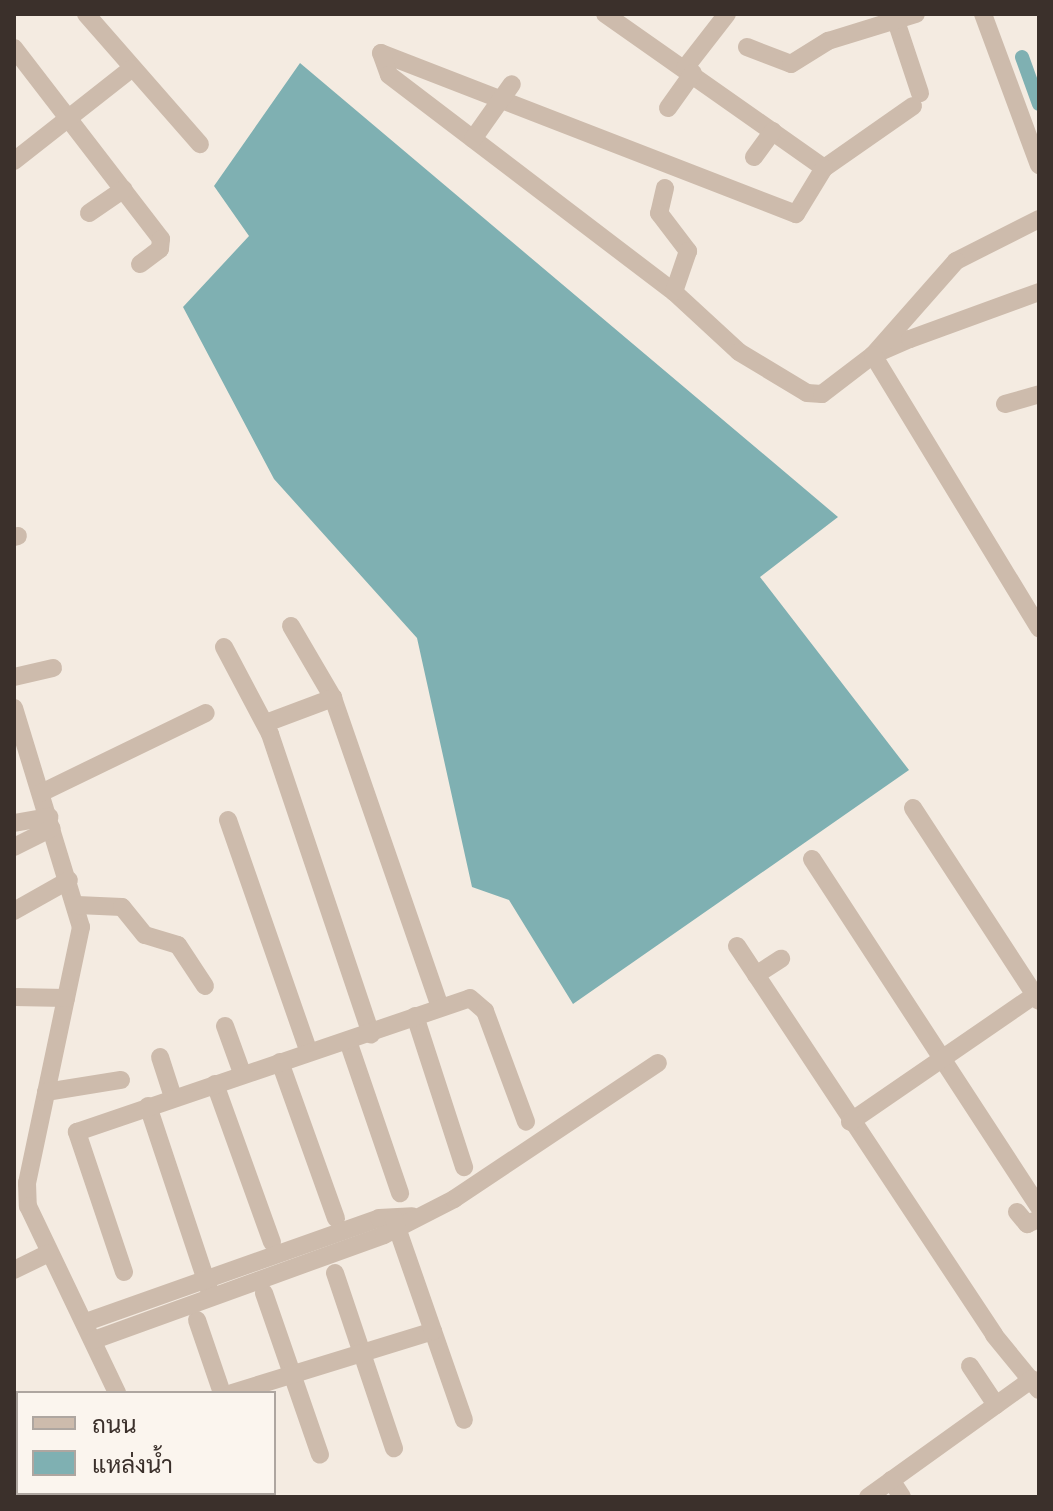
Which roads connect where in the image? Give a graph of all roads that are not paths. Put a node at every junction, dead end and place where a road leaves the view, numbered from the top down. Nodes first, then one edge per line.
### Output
1 (86, 14) edge
2 (605, 14) edge
3 (727, 14) edge
4 (916, 14) edge
5 (987, 15) edge
6 (896, 21) junction
7 (747, 47) dead end
8 (14, 48) edge
9 (131, 69) junction
10 (689, 71) junction
11 (507, 92) junction
12 (668, 108) dead end
13 (72, 117) junction
14 (773, 131) junction
15 (473, 139) junction
16 (200, 144) dead end
17 (754, 157) dead end
18 (14, 161) edge
19 (1039, 165) edge
20 (824, 168) junction
21 (665, 188) dead end
22 (124, 189) junction
23 (89, 213) dead end
24 (1039, 219) edge
25 (140, 264) dead end
26 (674, 292) junction
27 (1039, 292) edge
28 (873, 355) junction
29 (1039, 394) edge
30 (1005, 404) dead end
31 (291, 626) dead end
32 (1039, 628) edge
33 (224, 647) dead end
34 (53, 668) dead end
35 (14, 677) edge
36 (333, 698) junction
37 (14, 708) edge
38 (206, 713) dead end
39 (266, 723) junction
40 (41, 793) junction
41 (913, 808) dead end
42 (228, 820) dead end
43 (51, 822) junction
44 (14, 823) edge
45 (14, 847) edge
46 (812, 859) dead end
47 (69, 880) junction
48 (77, 905) junction
49 (14, 911) edge
50 (737, 946) dead end
51 (781, 959) dead end
52 (756, 975) junction
53 (205, 986) dead end
54 (14, 997) edge
55 (66, 998) junction
56 (1037, 998) edge
57 (440, 1007) junction
58 (415, 1016) junction
59 (225, 1026) dead end
60 (371, 1034) junction
61 (348, 1041) junction
62 (309, 1052) junction
63 (160, 1057) dead end
64 (941, 1057) junction
65 (280, 1062) junction
66 (658, 1063) dead end
67 (242, 1073) junction
68 (121, 1080) dead end
69 (215, 1084) junction
70 (46, 1092) junction
71 (173, 1097) junction
72 (148, 1106) junction
73 (526, 1122) dead end
74 (850, 1122) junction
75 (464, 1167) dead end
76 (400, 1193) dead end
77 (1039, 1207) edge
78 (1017, 1212) dead end
79 (336, 1218) dead end
80 (1039, 1219) edge
81 (395, 1222) junction
82 (272, 1242) dead end
83 (49, 1253) junction
84 (14, 1270) edge
85 (124, 1272) dead end
86 (335, 1273) dead end
87 (209, 1290) junction
88 (264, 1293) dead end
89 (139, 1304) junction
90 (197, 1320) dead end
91 (86, 1322) junction
92 (144, 1322) junction
93 (433, 1331) junction
94 (94, 1340) junction
95 (361, 1353) junction
96 (970, 1366) dead end
97 (293, 1374) junction
98 (1035, 1385) edge
99 (116, 1391) edge
100 (221, 1391) edge
101 (238, 1391) edge
102 (996, 1405) junction
103 (464, 1420) dead end
104 (394, 1448) dead end
105 (320, 1455) dead end
106 (891, 1480) junction
107 (868, 1497) edge
108 (902, 1497) edge

1 - 9 street
2 - 10 street
3 - 10 street
4 - 6 street
5 - 19 street
6 - 7 street
6 - 20 street
8 - 13 street
9 - 13 street
9 - 16 street
10 - 12 street
10 - 14 street
11 - 15 street
11 - 15 street
11 - 20 street
13 - 18 street
13 - 22 street
14 - 17 street
14 - 20 street
15 - 26 street
21 - 26 street
22 - 23 street
22 - 25 street
24 - 28 street
26 - 28 street
27 - 28 street
28 - 32 street
29 - 30 street
31 - 36 street
33 - 39 street
34 - 35 street
36 - 39 street
36 - 57 street
37 - 40 street
38 - 40 street
39 - 60 street
40 - 43 street
41 - 56 street
42 - 62 street
43 - 44 street
43 - 45 street
43 - 47 street
46 - 64 street
47 - 48 street
47 - 49 street
48 - 53 street
48 - 55 street
50 - 52 street
51 - 52 street
52 - 74 street
54 - 55 street
55 - 70 street
56 - 64 street
57 - 58 street
57 - 73 street
58 - 60 street
58 - 75 street
59 - 67 street
60 - 61 street
61 - 62 street
61 - 76 street
62 - 65 street
63 - 71 street
64 - 74 street
64 - 77 street
65 - 67 street
65 - 79 street
66 - 81 street
67 - 69 street
68 - 70 street
69 - 71 street
69 - 82 street
70 - 83 street
71 - 72 street
72 - 85 street
72 - 87 street
74 - 98 street
78 - 80 street
81 - 87 street
81 - 93 street
83 - 84 street
83 - 91 street
86 - 95 street
87 - 89 street
87 - 92 street
88 - 97 street
89 - 91 street
89 - 92 street
90 - 100 street
91 - 94 street
92 - 94 street
93 - 95 street
93 - 103 street
94 - 99 street
95 - 97 street
95 - 104 street
96 - 102 street
97 - 101 street
97 - 105 street
98 - 102 street
102 - 106 street
106 - 107 street
106 - 108 street

